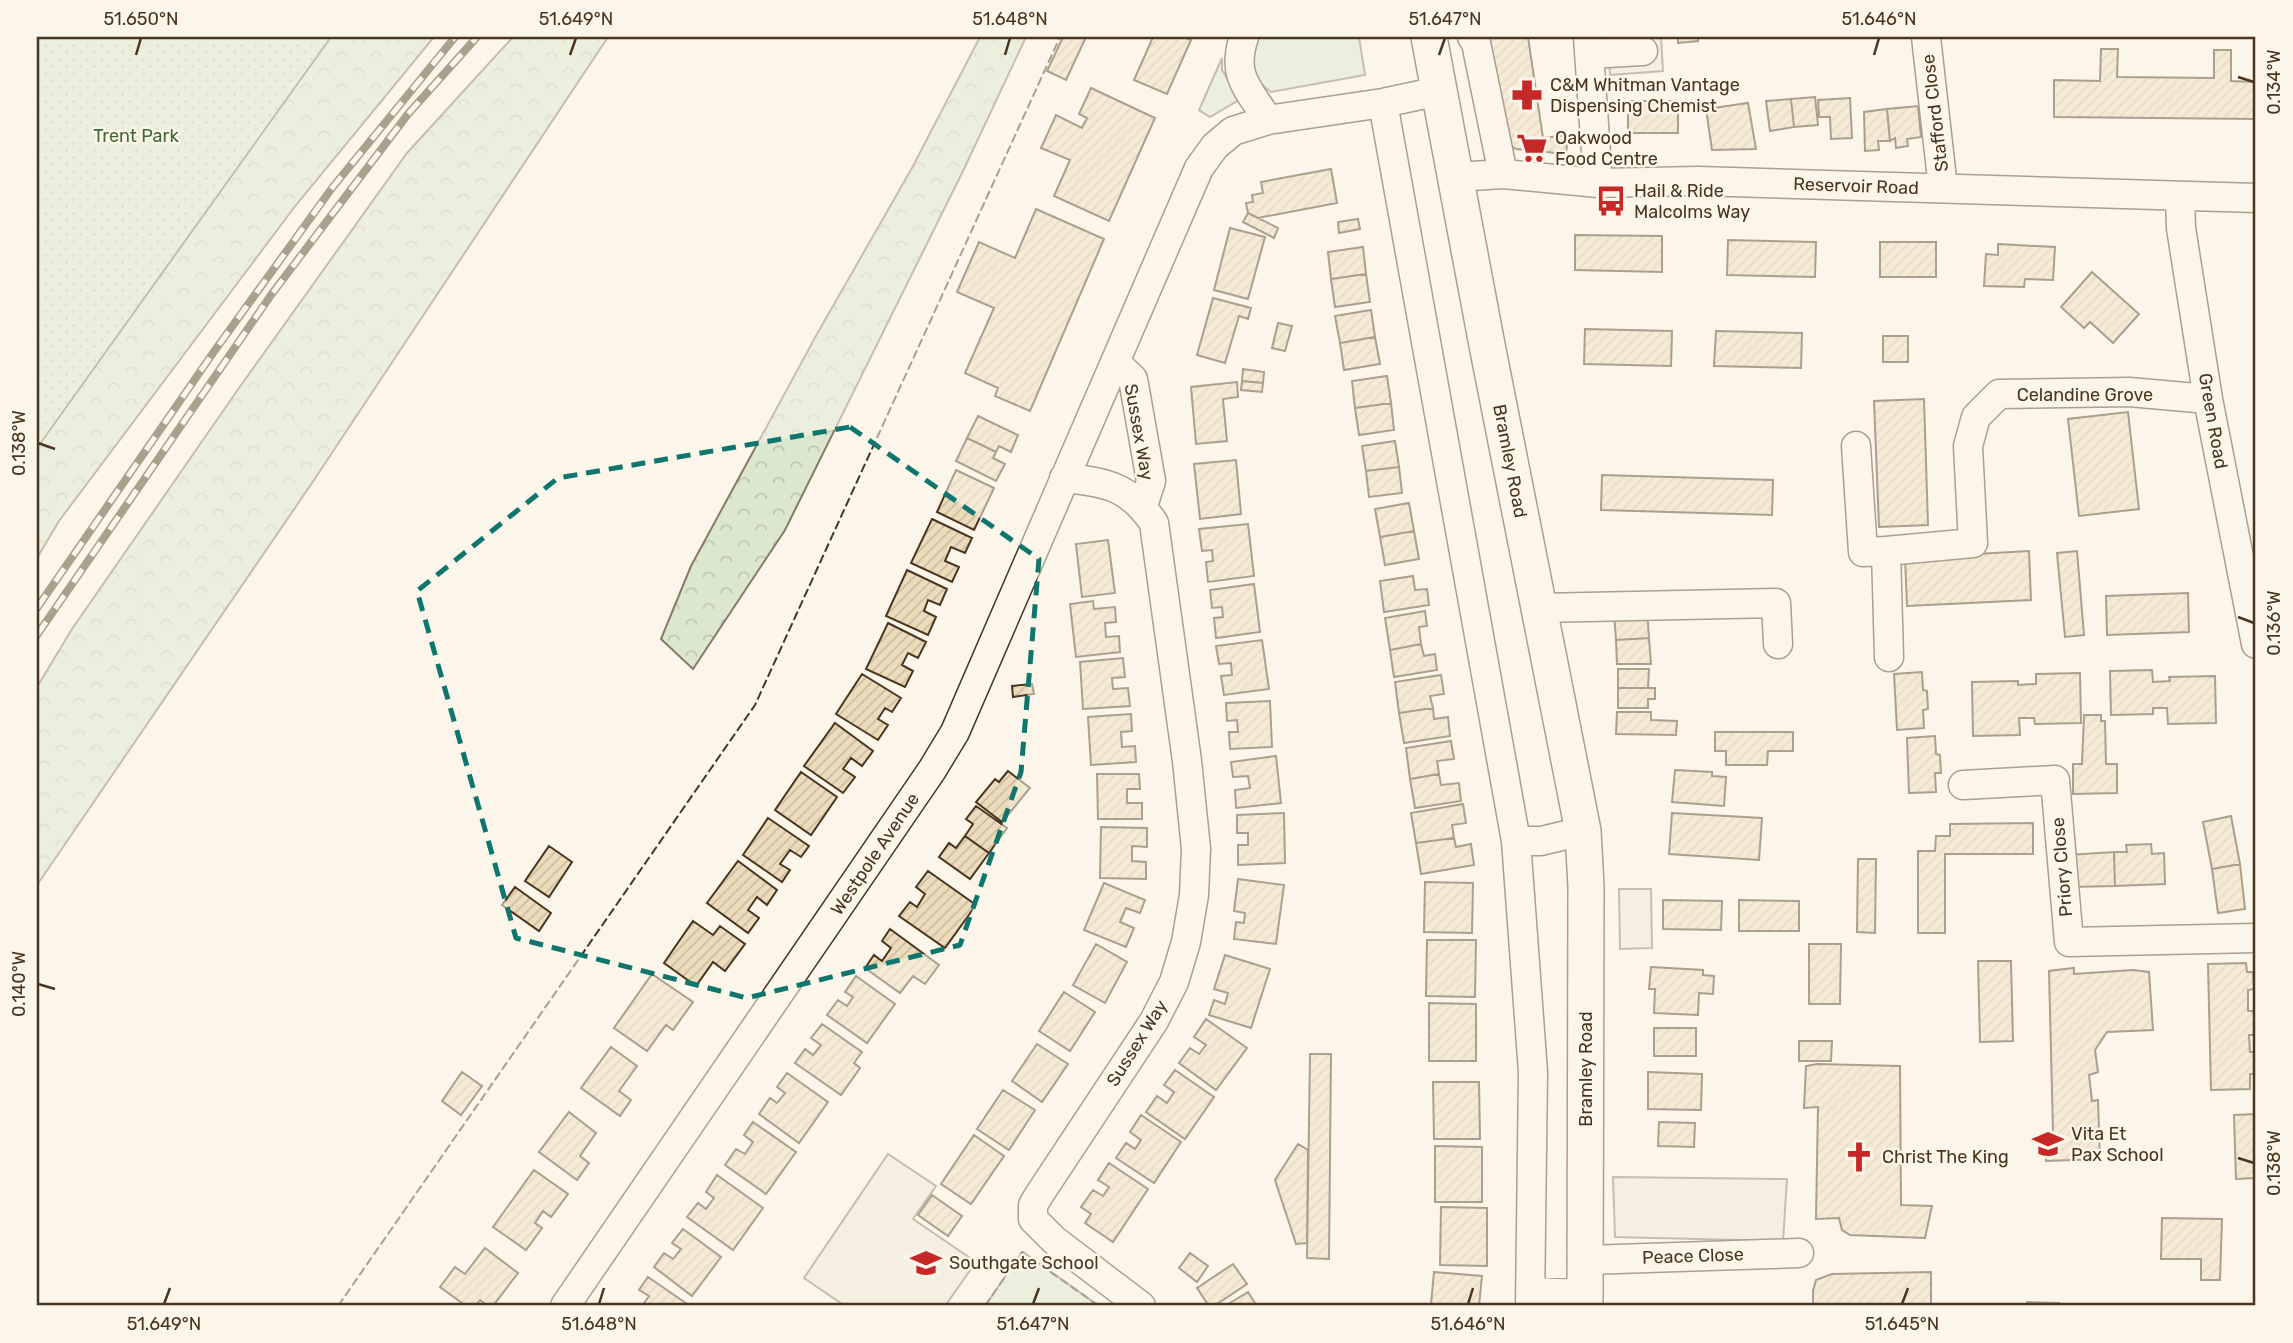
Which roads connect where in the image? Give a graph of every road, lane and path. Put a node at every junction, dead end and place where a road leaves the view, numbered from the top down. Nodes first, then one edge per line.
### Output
1 (1244, 37) edge
2 (1429, 37) edge
3 (1472, 37) edge
4 (1926, 37) edge
5 (1589, 46) edge
6 (1643, 51) dead end
7 (1439, 91) junction
8 (1382, 103) junction
9 (1268, 120) junction
10 (1503, 174) junction
11 (1456, 177) junction
12 (1598, 183) junction
13 (1943, 188) junction
14 (2180, 197) junction
15 (2256, 198) edge
16 (1116, 363) junction
17 (2208, 399) junction
18 (1856, 446) dead end
19 (1064, 478) junction
20 (1143, 506) junction
21 (1886, 551) junction
22 (1538, 608) junction
23 (1778, 644) dead end
24 (2256, 644) edge
25 (1889, 657) dead end
26 (1963, 785) dead end
27 (1583, 831) junction
28 (1516, 841) junction
29 (2256, 938) edge
30 (1799, 1253) dead end
31 (1587, 1260) junction
32 (1530, 1299) edge
33 (1585, 1300) edge
34 (565, 1306) edge
35 (1141, 1306) edge

1 - 9 street
2 - 7 main road, Bramley Road
3 - 10 street
4 - 13 street, Stafford Close
5 - 6 street
5 - 12 street
7 - 8 street
7 - 11 main road, Bramley Road
8 - 9 street
8 - 28 street
9 - 16 street
10 - 11 street, Reservoir Road
10 - 12 street, Reservoir Road
11 - 22 main road, Bramley Road
12 - 13 street, Reservoir Road
13 - 14 street, Reservoir Road
14 - 15 street, Reservoir Road
14 - 17 street, Green Road
16 - 19 street, Westpole Avenue
16 - 20 street, Sussex Way
17 - 21 street, Celandine Grove
17 - 24 street, Green Road
18 - 21 street, Celandine Grove
19 - 20 street, Sussex Way
19 - 34 street, Westpole Avenue
20 - 35 street, Sussex Way
21 - 25 street
22 - 23 street
22 - 27 main road, Bramley Road
26 - 29 street, Priory Close
27 - 28 street
27 - 31 main road, Bramley Road
28 - 32 street
30 - 31 street, Peace Close
31 - 33 main road, Bramley Road
32 - 33 street

